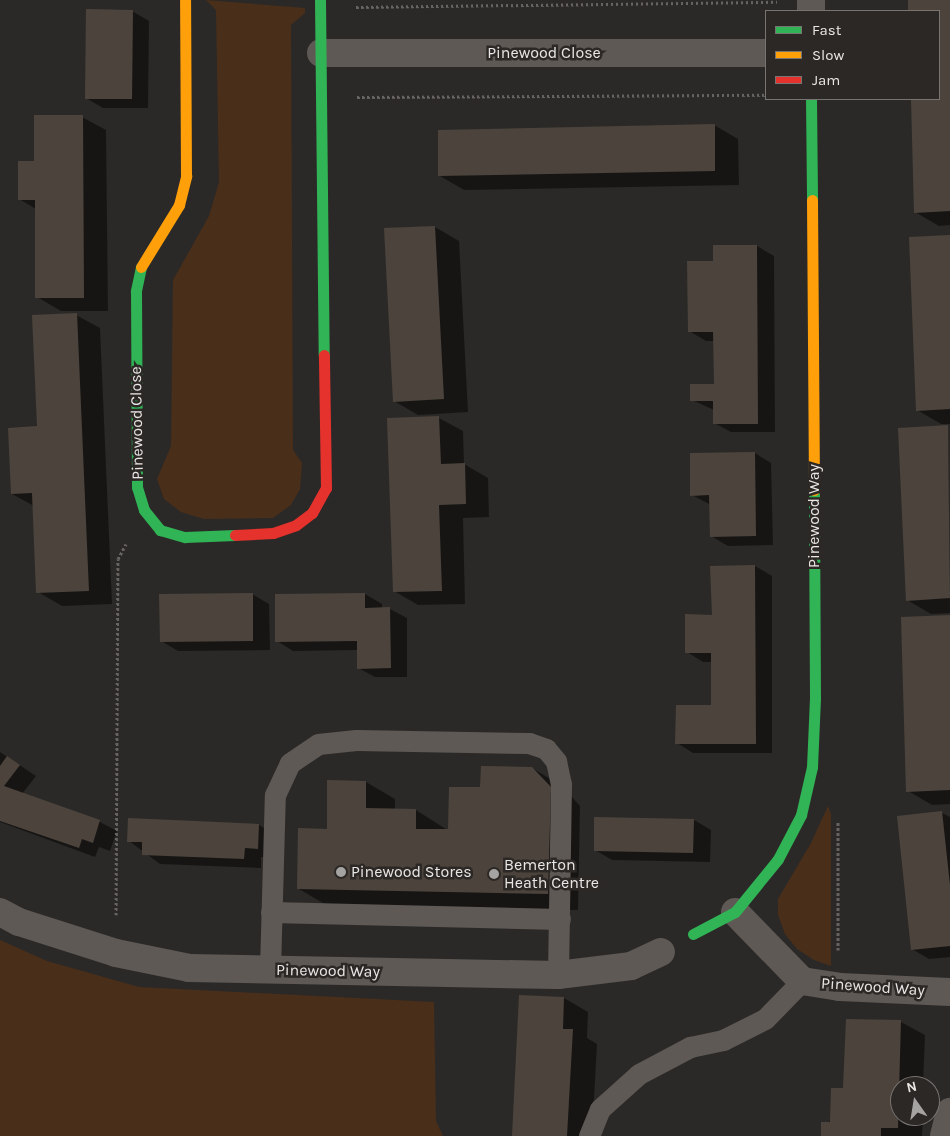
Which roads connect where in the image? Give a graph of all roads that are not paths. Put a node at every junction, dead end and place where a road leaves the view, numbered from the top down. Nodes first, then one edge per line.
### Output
1 (185, 0) edge
2 (320, 1) edge
3 (321, 53) junction
4 (765, 53) edge
5 (812, 100) edge
6 (0, 912) edge
7 (272, 912) junction
8 (736, 912) junction
9 (560, 919) junction
10 (693, 934) dead end
11 (661, 952) dead end
12 (270, 969) junction
13 (558, 975) junction
14 (802, 981) junction
15 (950, 992) edge
16 (950, 1112) edge
17 (589, 1136) edge
18 (944, 1136) edge

1 - 3 street, Pinewood Close
2 - 3 street, Pinewood Close
3 - 4 street, Pinewood Close
5 - 8 street, Pinewood Way
6 - 12 street, Pinewood Way
7 - 9 lane
7 - 9 lane
7 - 12 lane
8 - 10 street, Pinewood Way
8 - 14 street, Pinewood Way
9 - 13 lane
11 - 13 street, Pinewood Way
12 - 13 street, Pinewood Way
14 - 15 street, Pinewood Way
14 - 17 lane
16 - 18 street

